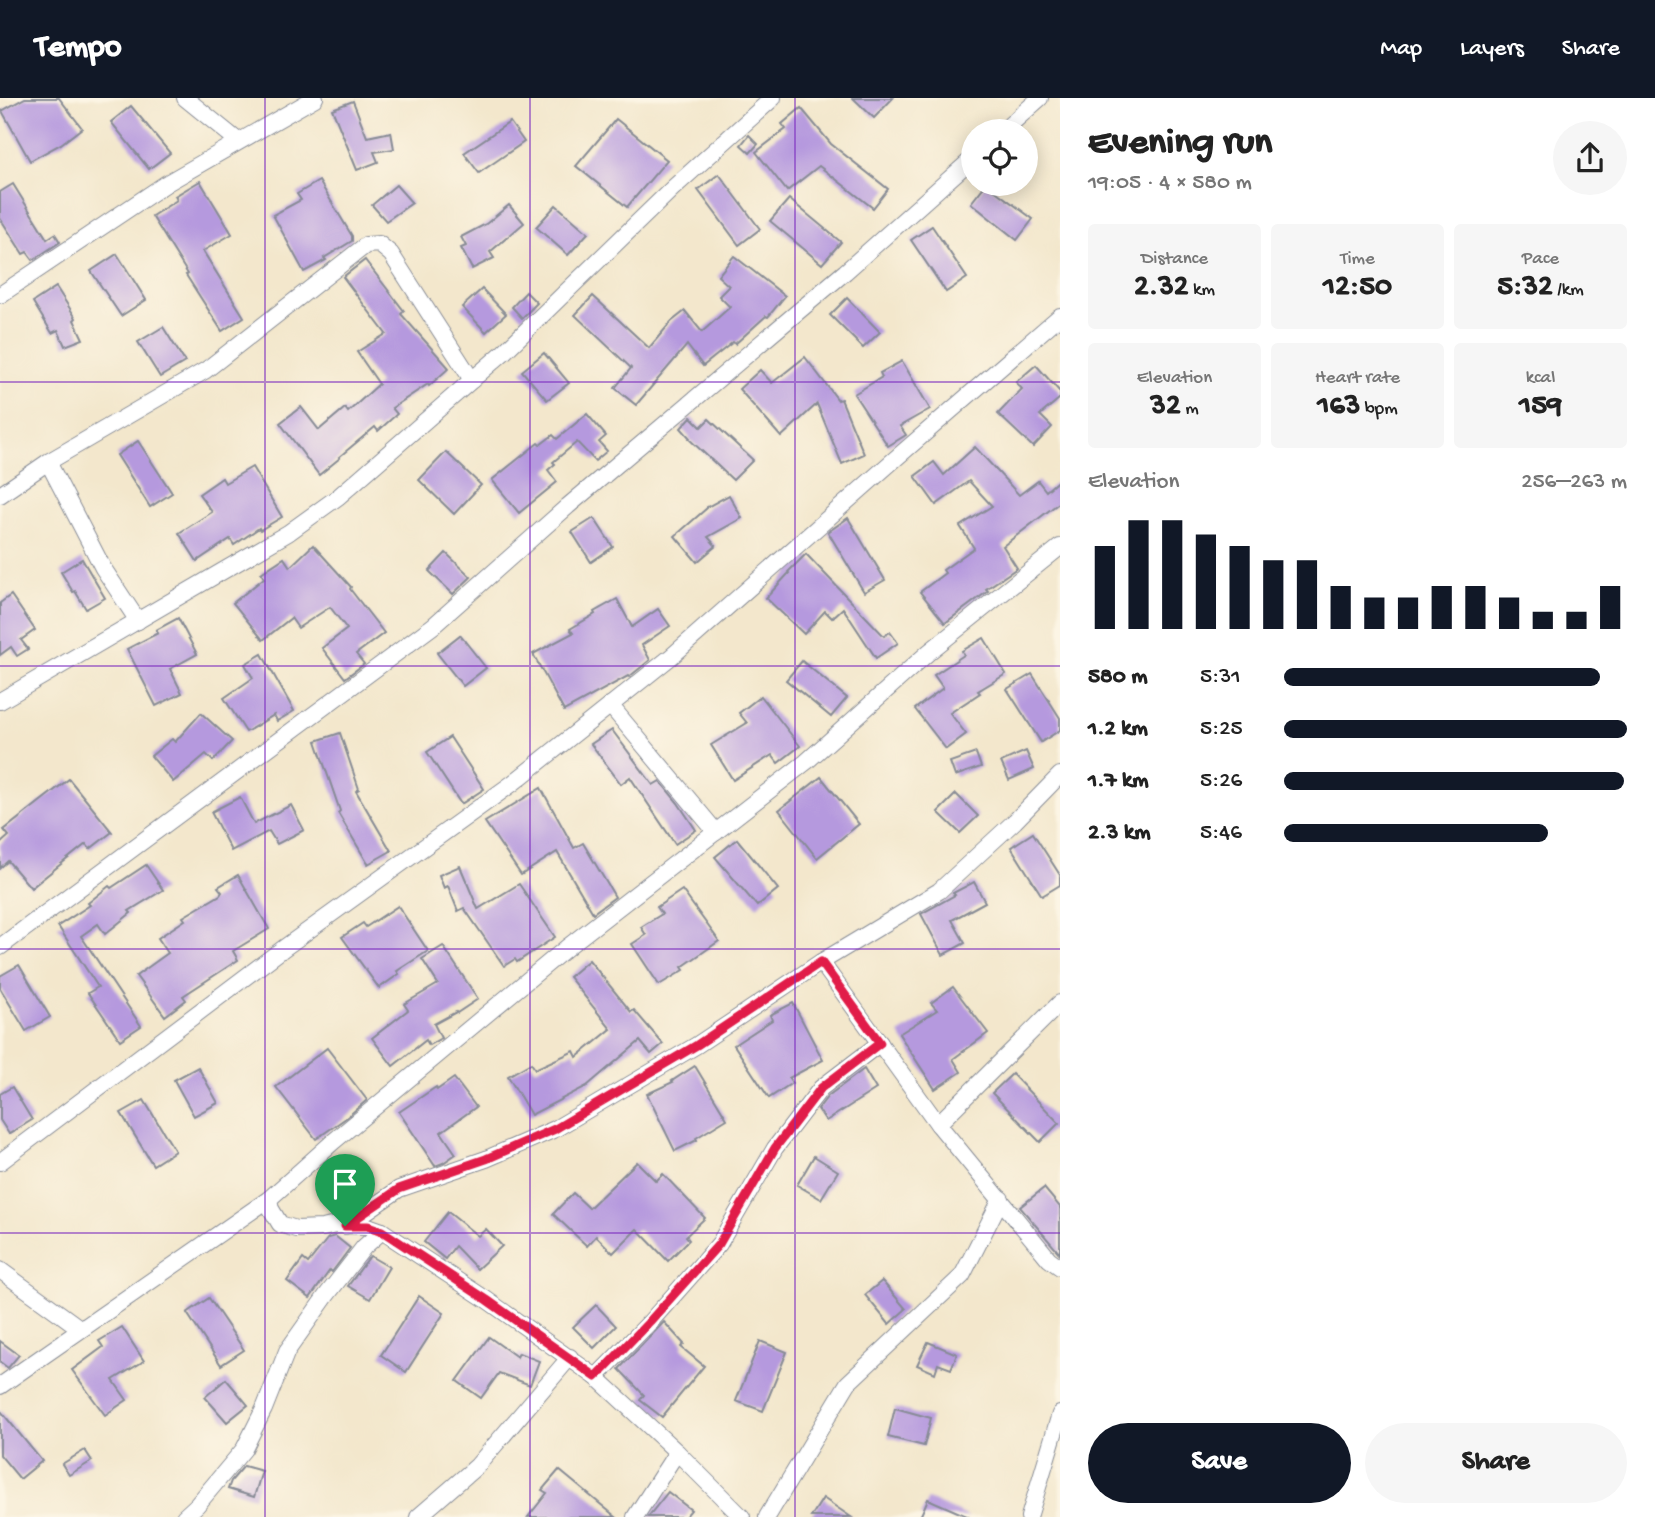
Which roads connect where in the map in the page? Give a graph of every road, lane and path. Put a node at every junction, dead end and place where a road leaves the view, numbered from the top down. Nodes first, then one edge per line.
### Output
1 (185, 98) edge
2 (315, 98) edge
3 (773, 98) edge
4 (1040, 98) edge
5 (1016, 119) edge
6 (238, 141) junction
7 (961, 169) edge
8 (0, 295) edge
9 (1060, 316) edge
10 (472, 380) junction
11 (48, 462) junction
12 (0, 495) edge
13 (1060, 547) edge
14 (138, 621) junction
15 (0, 701) edge
16 (610, 705) junction
17 (1060, 775) edge
18 (716, 832) junction
19 (0, 947) edge
20 (821, 962) junction
21 (1060, 1003) edge
22 (880, 1043) junction
23 (939, 1124) junction
24 (0, 1162) edge
25 (269, 1199) junction
26 (1001, 1199) junction
27 (345, 1226) junction
28 (382, 1231) junction
29 (1060, 1267) edge
30 (0, 1270) edge
31 (80, 1329) junction
32 (570, 1357) junction
33 (596, 1377) junction
34 (0, 1386) edge
35 (1060, 1414) edge
36 (677, 1452) junction
37 (184, 1517) edge
38 (418, 1517) edge
39 (635, 1517) edge
40 (741, 1517) edge
41 (767, 1517) edge
42 (1029, 1517) edge

1 - 6 street
2 - 6 street
3 - 10 street
4 - 5 street
6 - 8 street
7 - 19 street
9 - 16 street
10 - 11 street
10 - 14 street
11 - 12 street
11 - 14 street
13 - 18 street
14 - 15 street
16 - 18 street
16 - 24 street
17 - 20 street
18 - 25 street
20 - 22 street
20 - 27 street
21 - 23 street
22 - 23 street
22 - 33 street
23 - 26 street
25 - 27 street
25 - 31 street
26 - 29 street
26 - 41 street
27 - 28 street
28 - 32 street
28 - 37 street
30 - 31 street
31 - 34 street
32 - 33 street
32 - 38 street
33 - 36 street
35 - 42 street
36 - 39 street
36 - 40 street

